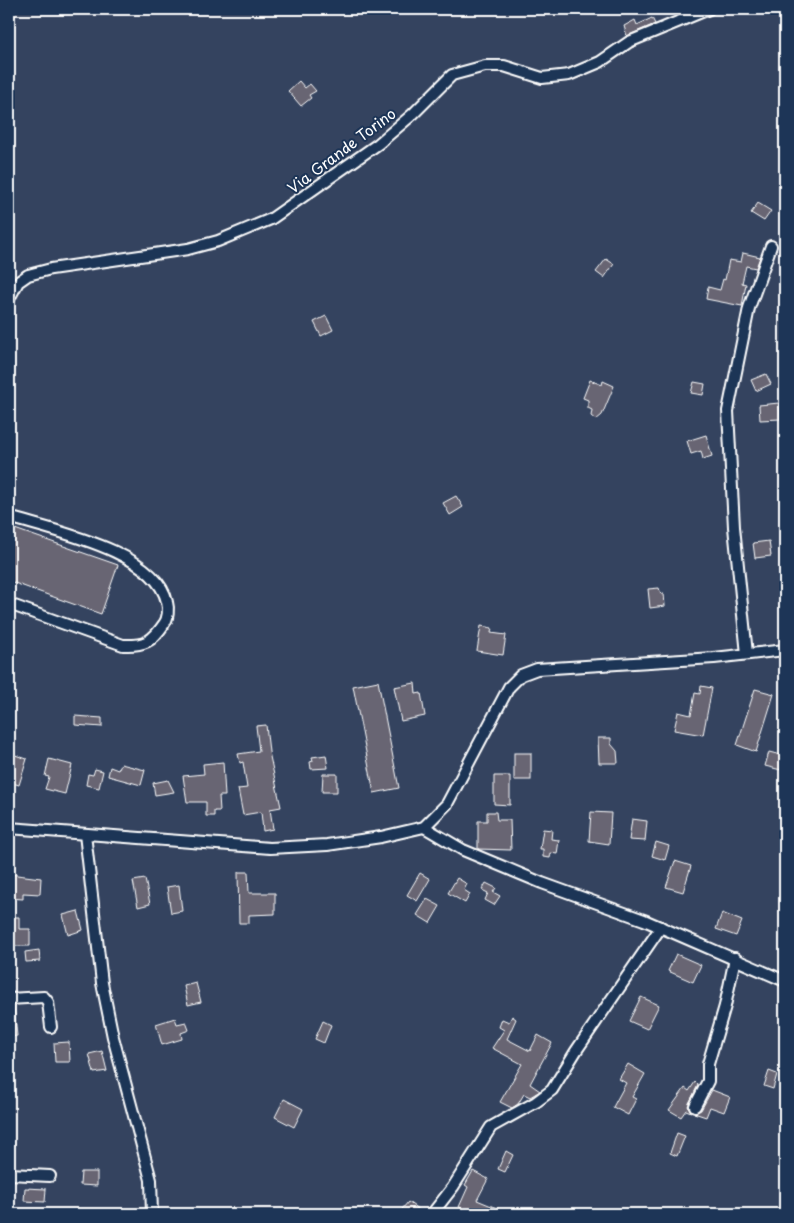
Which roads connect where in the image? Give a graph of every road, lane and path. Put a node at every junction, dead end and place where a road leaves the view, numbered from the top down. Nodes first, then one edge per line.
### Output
1 (709, 9) edge
2 (771, 246) dead end
3 (9, 299) edge
4 (9, 517) edge
5 (9, 604) edge
6 (785, 650) edge
7 (747, 654) junction
8 (424, 827) junction
9 (9, 828) edge
10 (85, 834) junction
11 (661, 927) junction
12 (735, 958) junction
13 (785, 981) edge
14 (9, 1000) edge
15 (51, 1027) dead end
16 (695, 1106) dead end
17 (9, 1174) edge
18 (50, 1176) dead end
19 (152, 1214) edge
20 (432, 1214) edge

1 - 3 street, Via Grande Torino
2 - 7 street
4 - 5 street
6 - 7 street
7 - 8 street
8 - 10 street
8 - 11 street
9 - 10 street
10 - 19 street
11 - 12 street
11 - 20 street
12 - 13 street
12 - 16 street
14 - 15 street
17 - 18 street

